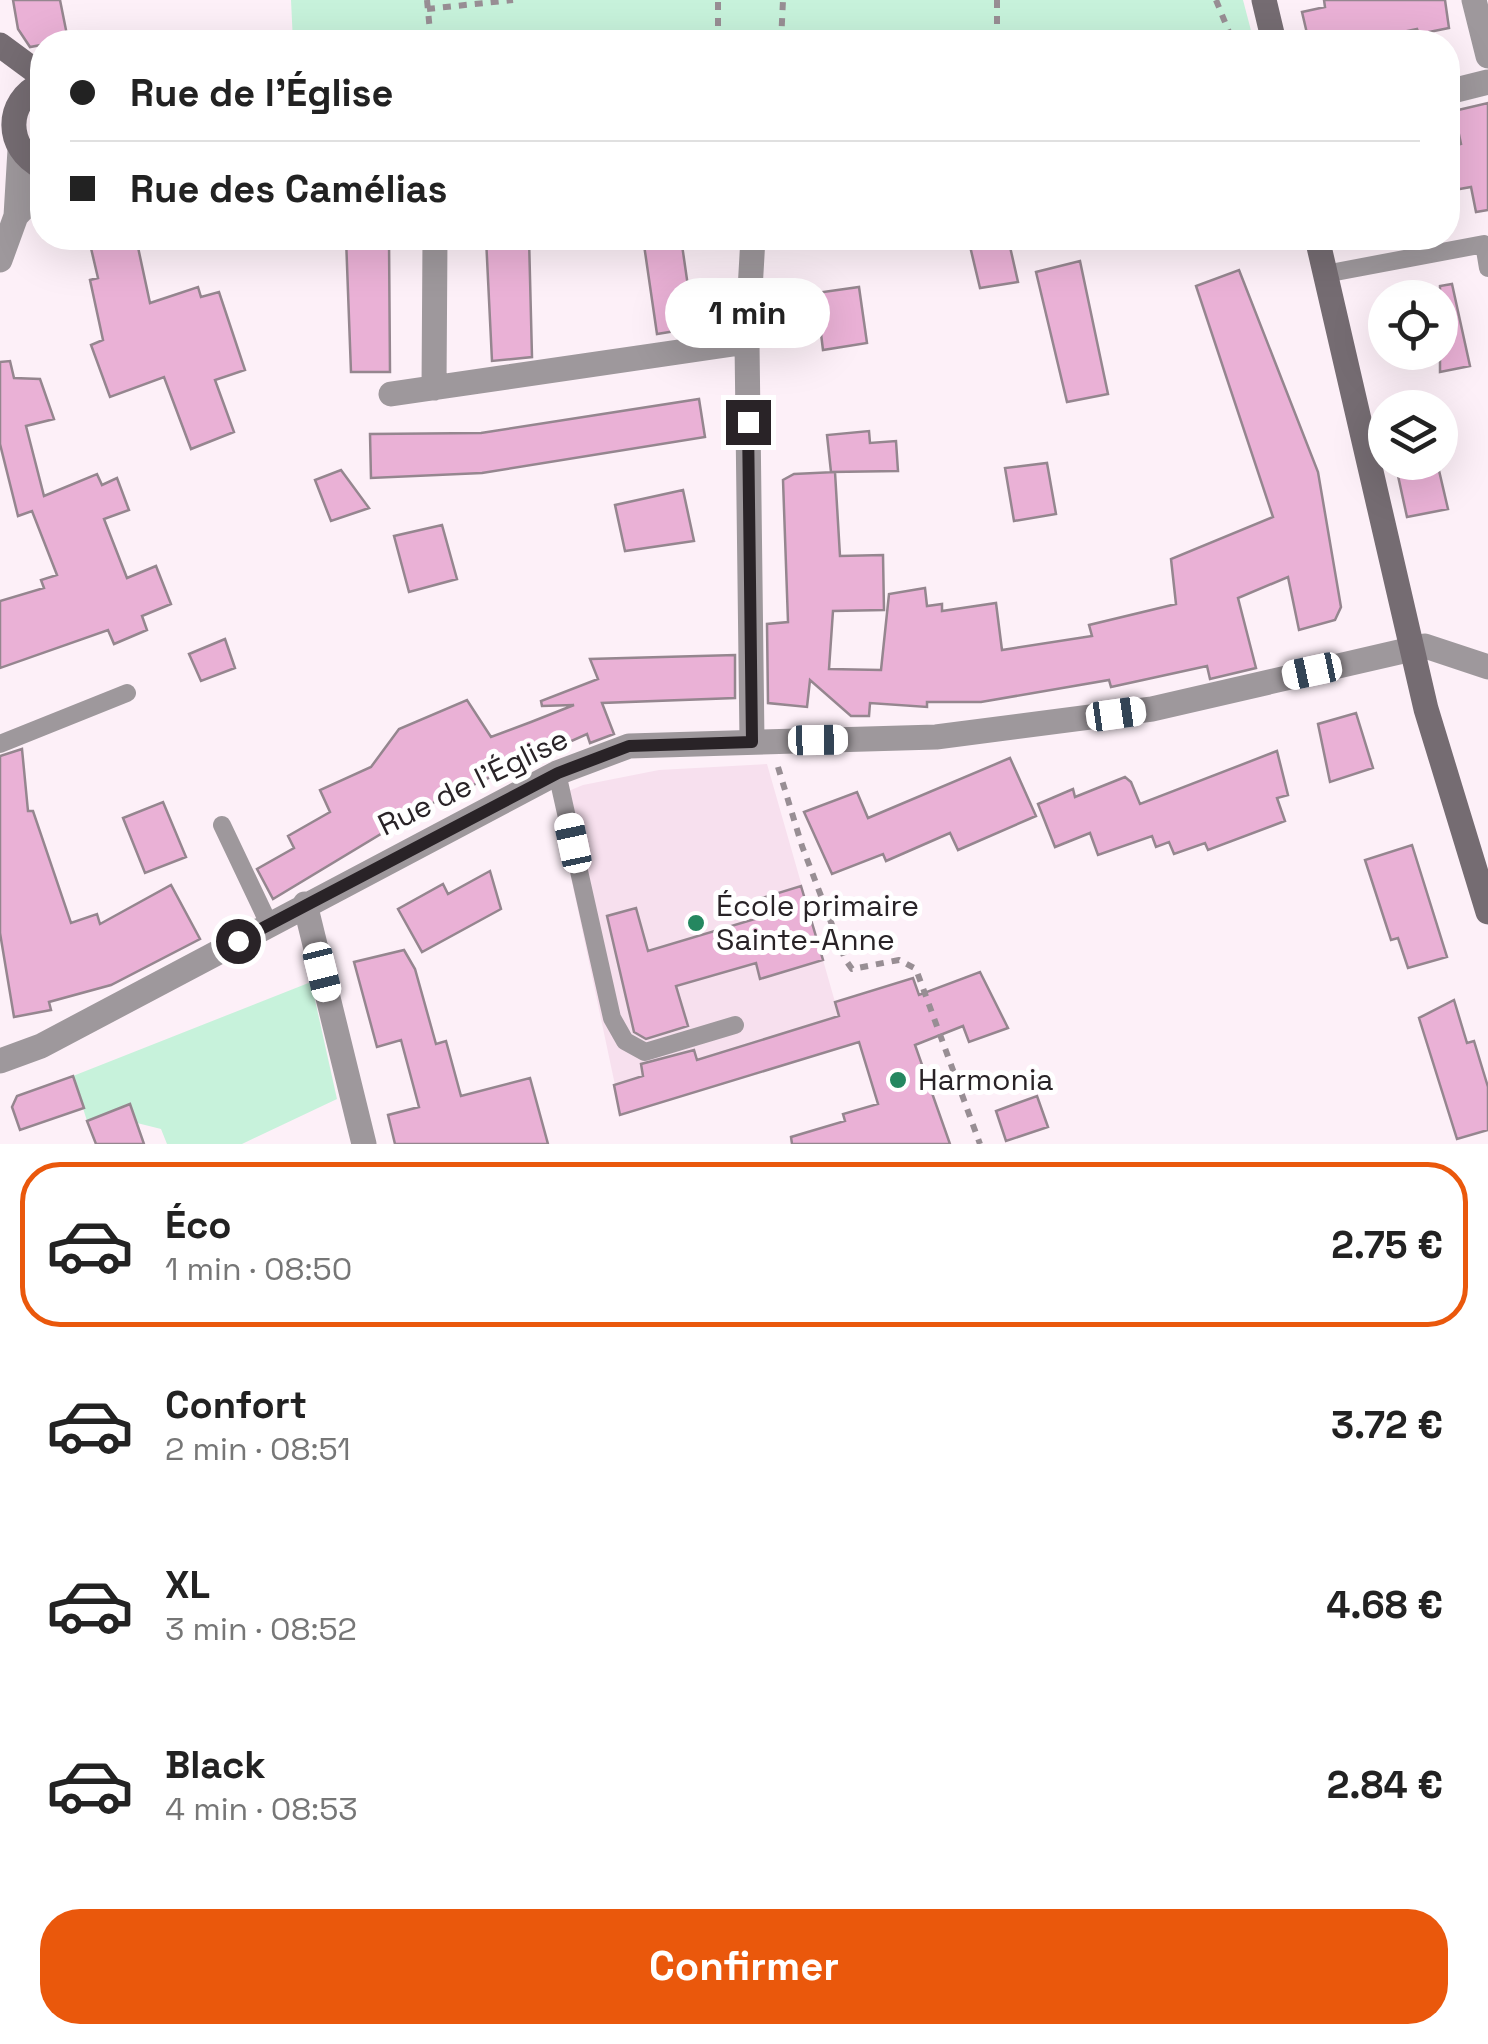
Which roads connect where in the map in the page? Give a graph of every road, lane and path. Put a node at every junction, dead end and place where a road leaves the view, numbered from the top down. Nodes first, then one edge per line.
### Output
1 (513, 0) edge
2 (718, 0) edge
3 (783, 0) edge
4 (996, 0) edge
5 (1216, 0) edge
6 (1264, 0) edge
7 (1474, 0) edge
8 (427, 4) edge
9 (429, 30) edge
10 (718, 30) edge
11 (782, 30) edge
12 (997, 30) edge
13 (1228, 30) edge
14 (1271, 30) edge
15 (0, 45) edge
16 (1488, 56) edge
17 (30, 70) edge
18 (1488, 82) edge
19 (1460, 89) edge
20 (30, 90) edge
21 (0, 94) edge
22 (13, 121) junction
23 (20, 150) junction
24 (30, 158) edge
25 (30, 201) edge
26 (16, 216) junction
27 (1460, 249) edge
28 (436, 250) edge
29 (752, 250) edge
30 (1320, 250) edge
31 (1452, 250) edge
32 (0, 260) edge
33 (1488, 268) edge
34 (1326, 274) junction
35 (746, 342) junction
36 (434, 388) junction
37 (390, 394) dead end
38 (1411, 648) junction
39 (1488, 667) edge
40 (127, 693) dead end
41 (765, 741) junction
42 (0, 744) edge
43 (558, 773) junction
44 (222, 825) dead end
45 (305, 904) junction
46 (1488, 912) edge
47 (269, 924) junction
48 (735, 1024) dead end
49 (0, 1061) edge
50 (364, 1144) edge
51 (980, 1144) edge

1 - 8 path
2 - 10 path
3 - 11 path
4 - 12 path
5 - 13 path
6 - 14 street
7 - 16 street
8 - 9 path
15 - 17 street
18 - 19 street
20 - 22 street
21 - 22 street
22 - 23 street
23 - 24 street
23 - 26 street
25 - 26 street
26 - 32 street
27 - 33 lane
28 - 36 street
29 - 35 street
30 - 34 street
31 - 34 lane
34 - 38 street
35 - 36 street
35 - 41 street
36 - 37 street
38 - 39 street, Rue de l'Église
38 - 41 street, Rue de l'Église
38 - 46 street
40 - 42 lane
41 - 43 street, Rue de l'Église
41 - 51 path
43 - 45 street, Rue de l'Église
43 - 48 lane
44 - 47 lane
45 - 47 street, Rue de l'Église
45 - 50 street
47 - 49 street, Rue de l'Église

